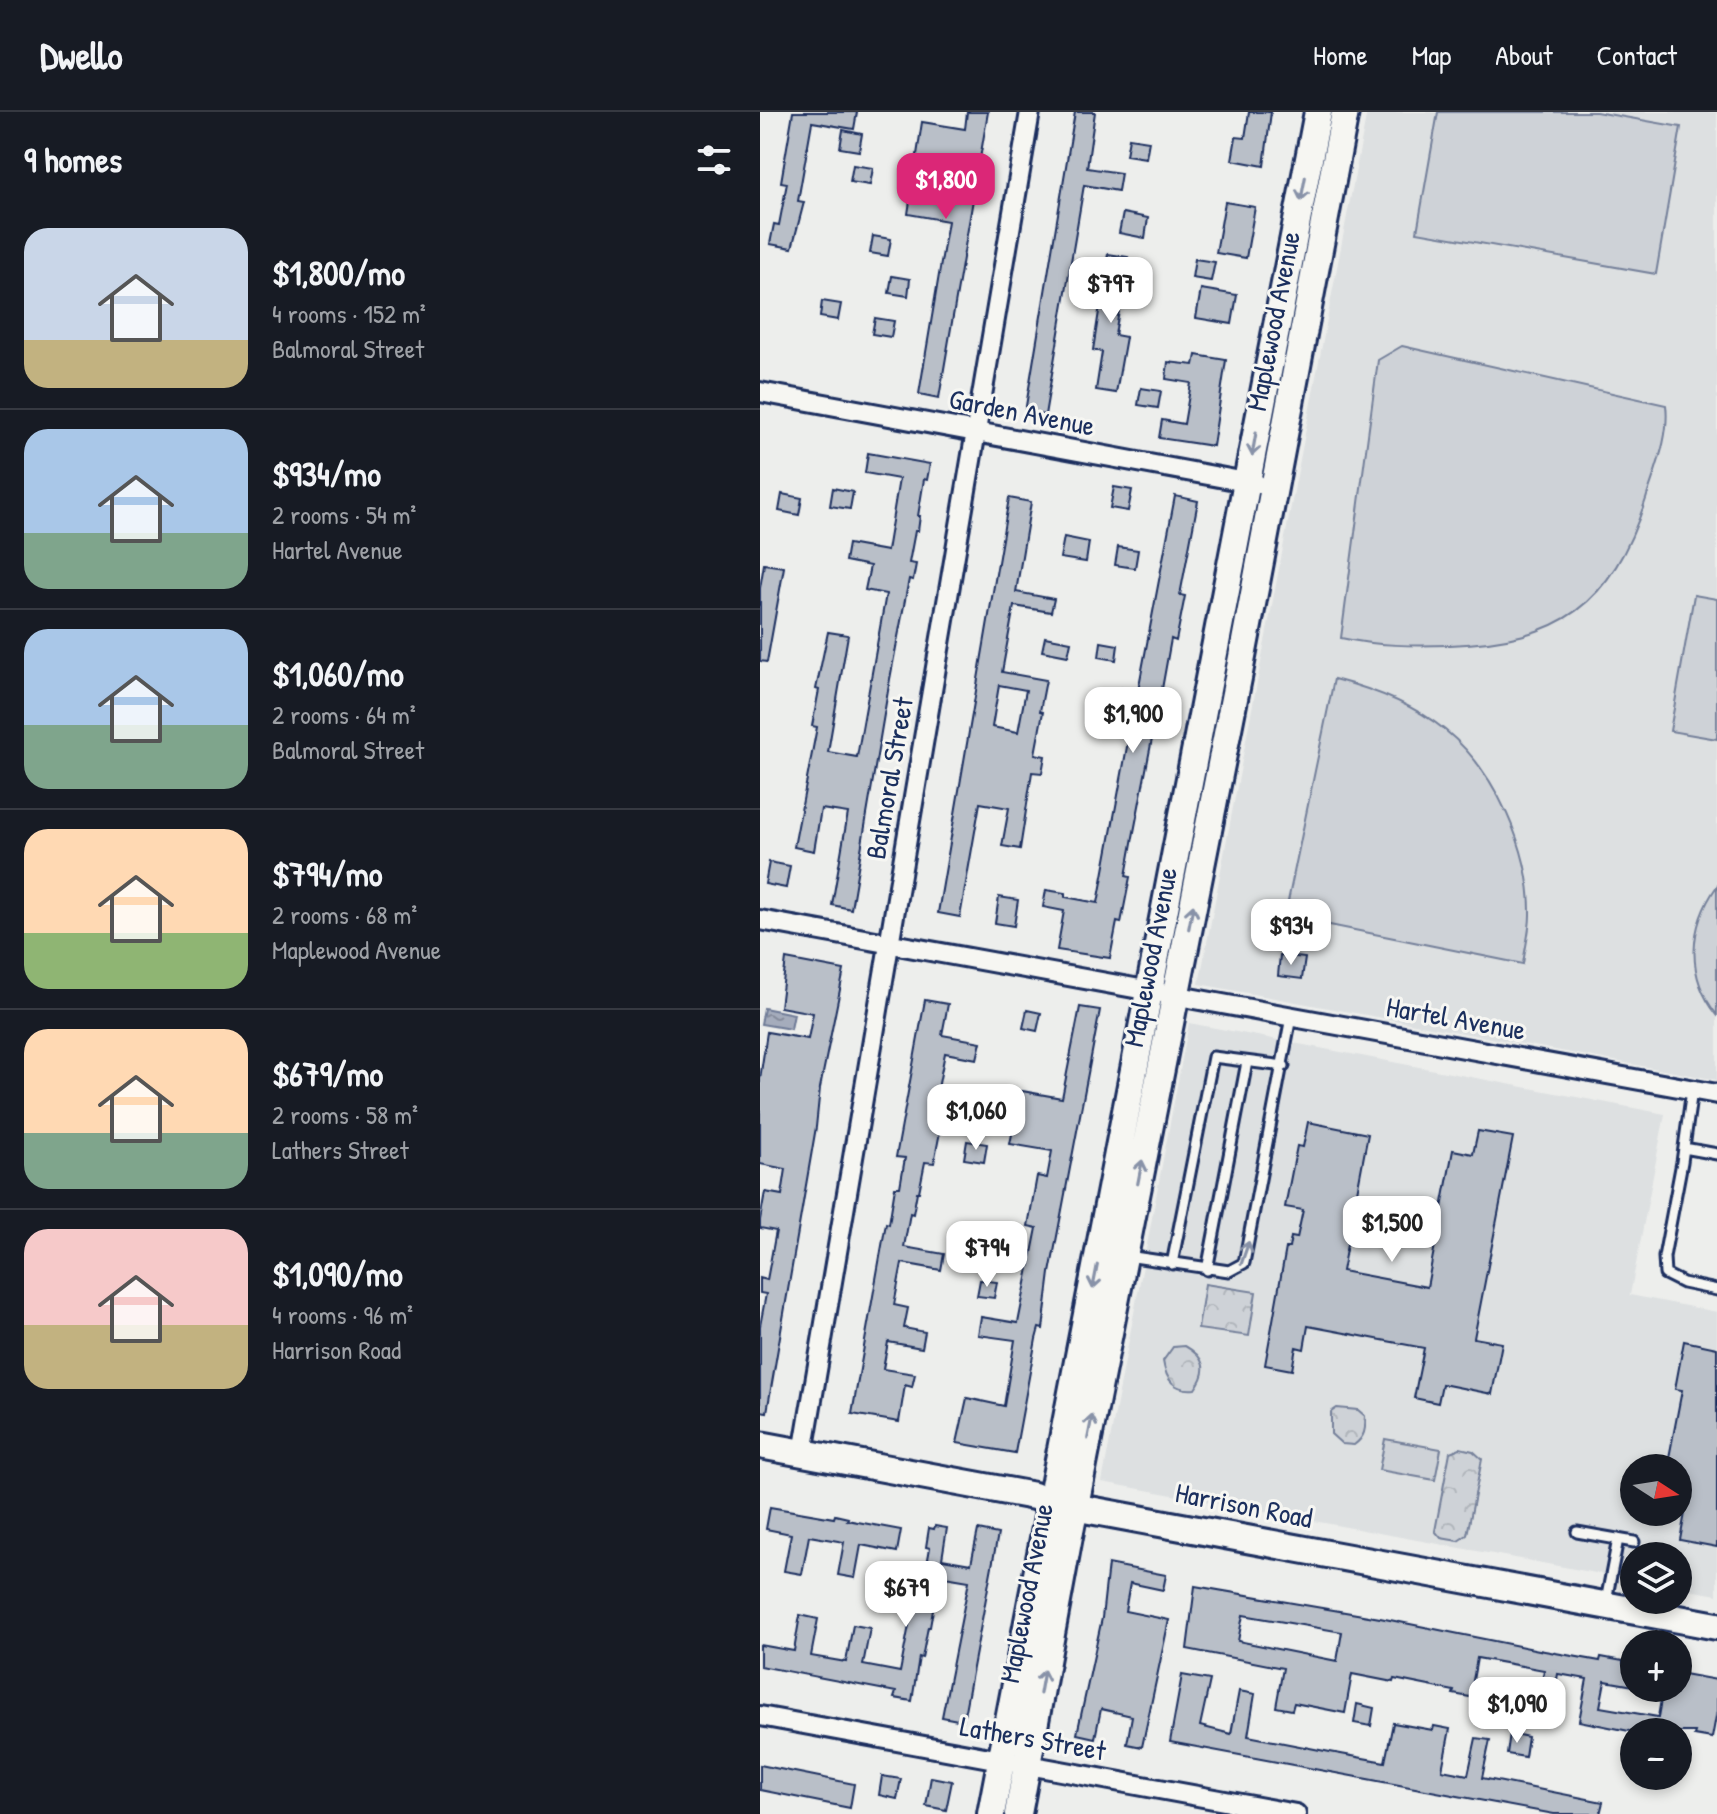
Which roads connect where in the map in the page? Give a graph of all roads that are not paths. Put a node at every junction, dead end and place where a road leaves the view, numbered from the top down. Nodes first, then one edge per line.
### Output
1 (1030, 112) edge
2 (1318, 112) edge
3 (1345, 112) edge
4 (1269, 365) junction
5 (1296, 371) junction
6 (760, 392) edge
7 (976, 432) junction
8 (1247, 482) junction
9 (1273, 487) junction
10 (1211, 667) junction
11 (1239, 673) junction
12 (1194, 829) junction
13 (760, 920) edge
14 (890, 944) junction
15 (1148, 990) junction
16 (1176, 995) junction
17 (1291, 1017) junction
18 (1247, 1062) junction
19 (1284, 1066) junction
20 (1692, 1090) junction
21 (1717, 1094) edge
22 (1684, 1148) junction
23 (1717, 1154) edge
24 (1123, 1255) junction
25 (1172, 1264) junction
26 (1207, 1270) junction
27 (1717, 1290) edge
28 (760, 1445) edge
29 (803, 1453) junction
30 (1064, 1504) junction
31 (1577, 1532) dead end
32 (1618, 1539) junction
33 (1634, 1542) dead end
34 (1605, 1605) junction
35 (1717, 1626) edge
36 (760, 1716) edge
37 (1015, 1762) junction
38 (991, 1814) edge
39 (1018, 1814) edge
40 (1296, 1814) edge

1 - 7 street, Balmoral Street
2 -> 4 street, Maplewood Avenue
3 - 5 street, Maplewood Avenue
4 - 5 street
4 -> 8 street, Maplewood Avenue
5 - 9 street, Maplewood Avenue
6 - 7 street, Garden Avenue
7 - 8 street, Garden Avenue
7 - 14 street, Balmoral Street
8 - 9 street, Garden Avenue
8 - 10 street, Maplewood Avenue
9 - 11 street, Maplewood Avenue
10 - 11 street
10 - 12 street, Maplewood Avenue
11 - 12 street, Maplewood Avenue
12 - 15 street, Maplewood Avenue
16 -> 12 street, Maplewood Avenue
13 - 14 street, Hartel Avenue
14 - 15 street, Hartel Avenue
14 - 29 street, Balmoral Street
15 - 16 street, Hartel Avenue
15 -> 30 street, Maplewood Avenue
16 - 17 street, Hartel Avenue
24 -> 16 street, Maplewood Avenue
17 - 19 lane
17 - 20 street, Hartel Avenue
18 - 19 lane
18 - 25 lane
18 - 26 lane
26 -> 19 lane
20 - 21 street, Hartel Avenue
20 - 22 lane
22 - 23 lane
22 - 27 lane
24 - 25 lane
30 -> 24 street, Maplewood Avenue
25 - 26 lane
28 - 29 street, Harrison Road
29 - 30 street, Harrison Road
30 - 34 street, Harrison Road
30 - 37 street, Maplewood Avenue
31 - 32 lane
32 - 33 lane
32 - 34 lane
34 - 35 street, Harrison Road
36 - 37 street, Lathers Street
37 - 38 street, Maplewood Avenue
37 - 39 street, Maplewood Avenue
37 - 40 street, Lathers Street

